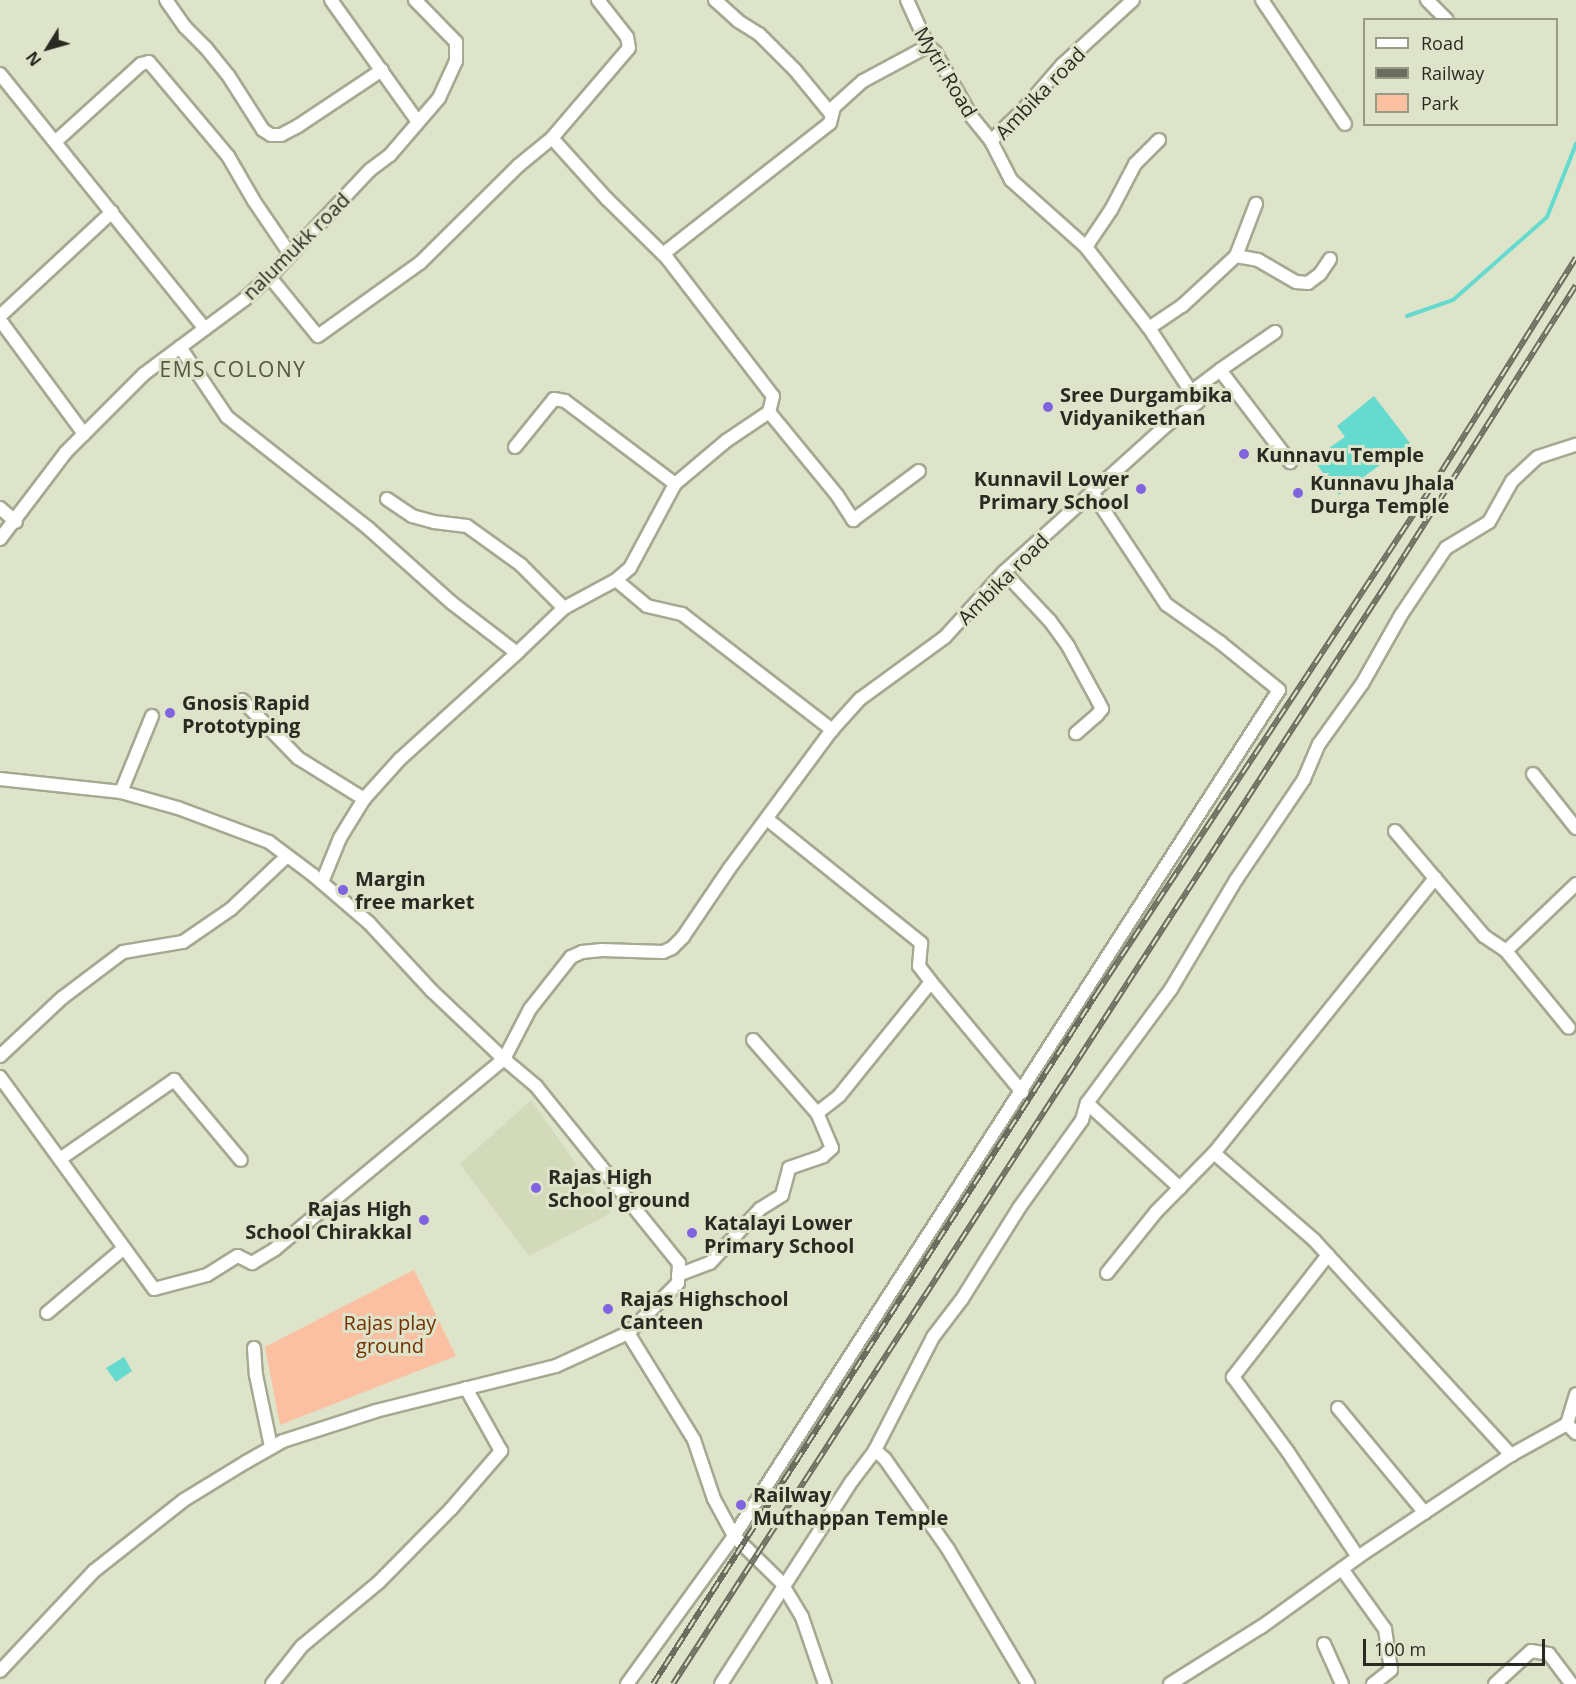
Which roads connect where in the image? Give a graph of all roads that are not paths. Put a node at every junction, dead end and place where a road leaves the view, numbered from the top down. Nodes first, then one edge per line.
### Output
1 (166, 0) edge
2 (331, 0) edge
3 (415, 0) edge
4 (598, 0) edge
5 (715, 0) edge
6 (907, 0) edge
7 (1133, 0) edge
8 (1262, 0) edge
9 (1427, 0) edge
10 (1445, 18) edge
11 (928, 46) junction
12 (382, 70) junction
13 (0, 74) edge
14 (832, 115) junction
15 (418, 122) junction
16 (1345, 124) dead end
17 (552, 138) junction
18 (1158, 140) dead end
19 (991, 141) junction
20 (55, 142) junction
21 (1256, 204) dead end
22 (112, 212) junction
23 (1086, 247) junction
24 (290, 254) junction
25 (663, 254) junction
26 (1236, 256) junction
27 (1330, 259) dead end
28 (269, 276) junction
29 (0, 316) edge
30 (0, 320) edge
31 (1149, 328) junction
32 (206, 329) junction
33 (1275, 332) dead end
34 (180, 347) junction
35 (1220, 370) junction
36 (1191, 392) junction
37 (769, 412) junction
38 (84, 434) junction
39 (1576, 445) edge
40 (515, 447) dead end
41 (1290, 462) dead end
42 (920, 471) dead end
43 (675, 484) junction
44 (1092, 492) junction
45 (387, 499) dead end
46 (0, 508) edge
47 (16, 522) junction
48 (0, 539) edge
49 (1004, 572) junction
50 (616, 580) junction
51 (564, 608) junction
52 (517, 653) junction
53 (242, 700) dead end
54 (152, 716) dead end
55 (832, 730) junction
56 (1076, 733) dead end
57 (1533, 774) dead end
58 (0, 779) edge
59 (121, 792) junction
60 (364, 799) junction
61 (767, 819) junction
62 (1576, 828) edge
63 (1395, 831) dead end
64 (288, 856) junction
65 (1436, 878) junction
66 (322, 882) junction
67 (1576, 885) edge
68 (1506, 951) junction
69 (931, 982) junction
70 (1569, 1028) dead end
71 (753, 1040) dead end
72 (0, 1056) edge
73 (504, 1059) junction
74 (0, 1077) edge
75 (1022, 1092) junction
76 (1087, 1103) junction
77 (818, 1113) junction
78 (1214, 1153) junction
79 (60, 1160) junction
80 (241, 1160) dead end
81 (1180, 1188) junction
82 (124, 1248) junction
83 (1328, 1255) junction
84 (1107, 1273) dead end
85 (678, 1275) junction
86 (47, 1313) dead end
87 (628, 1333) junction
88 (254, 1348) dead end
89 (465, 1388) junction
90 (1576, 1394) edge
91 (1338, 1408) dead end
92 (1571, 1428) edge
93 (271, 1447) junction
94 (875, 1450) junction
95 (1511, 1455) junction
96 (1425, 1512) junction
97 (734, 1536) junction
98 (1358, 1557) junction
99 (1342, 1569) junction
100 (783, 1586) junction
101 (1324, 1644) dead end
102 (0, 1671) edge
103 (272, 1684) edge
104 (627, 1684) edge
105 (721, 1684) edge
106 (825, 1684) edge
107 (1028, 1684) edge
108 (1170, 1684) edge
109 (1342, 1684) edge
110 (1373, 1684) edge
111 (1495, 1684) edge
112 (1572, 1684) edge

1 - 12 street
2 - 12 street
3 - 15 street, nalumukk road
4 - 17 street
5 - 14 street
6 - 11 street, Mytri Road
7 - 19 street, Ambika road
8 - 16 street
9 - 10 street
11 - 14 street
11 - 19 street, Mytri Road
12 - 15 street
13 - 20 street
14 - 25 street
15 - 24 street, nalumukk road
17 - 25 street
17 - 28 street
18 - 23 street
19 - 23 street, Ambika road
20 - 22 street
20 - 24 street
21 - 26 street
22 - 29 street
22 - 32 street
23 - 31 street, Ambika road
24 - 28 street, nalumukk road
25 - 37 street
26 - 27 street
26 - 31 street
28 - 32 street, nalumukk road
30 - 38 street
31 - 36 street, Ambika road
32 - 34 street, nalumukk road
33 - 35 street
34 - 38 street, nalumukk road
34 - 52 street
35 - 36 street
35 - 41 street
36 - 44 street, Ambika road
37 - 42 street
37 - 43 street
38 - 47 street, nalumukk road
39 - 76 street
40 - 43 street
43 - 50 street
44 - 49 street, Ambika road
44 - 75 street
45 - 51 street
46 - 47 street
47 - 48 street, nalumukk road
49 - 55 street, Ambika road
49 - 56 street
50 - 51 street
50 - 55 street
51 - 52 street
52 - 60 street
53 - 60 street
54 - 59 street
55 - 61 street, Ambika road
57 - 62 street
58 - 59 street
59 - 64 street
60 - 66 street
61 - 69 street
61 - 73 street, Ambika road
63 - 65 street
64 - 66 street
64 - 72 street
65 - 68 street
65 - 78 street
66 - 73 street
67 - 68 street
68 - 70 street
69 - 75 street
69 - 77 street
71 - 77 street
73 - 82 street
73 - 85 street
74 - 79 street
75 - 97 street
76 - 81 street
76 - 94 street
77 - 85 street
78 - 81 street
78 - 83 street
79 - 80 street
79 - 82 street
81 - 84 street
82 - 86 street
83 - 95 street
83 - 98 street
85 - 87 street
87 - 89 street
87 - 97 street
88 - 93 street
89 - 93 street
89 - 103 street
90 - 92 street
91 - 96 street
92 - 95 street
93 - 102 street
94 - 100 street
94 - 107 street
95 - 96 street
96 - 98 street
97 - 100 street
97 - 104 street
98 - 99 street
99 - 108 street
99 - 110 street
100 - 105 street
100 - 106 street
101 - 109 street
111 - 112 street

